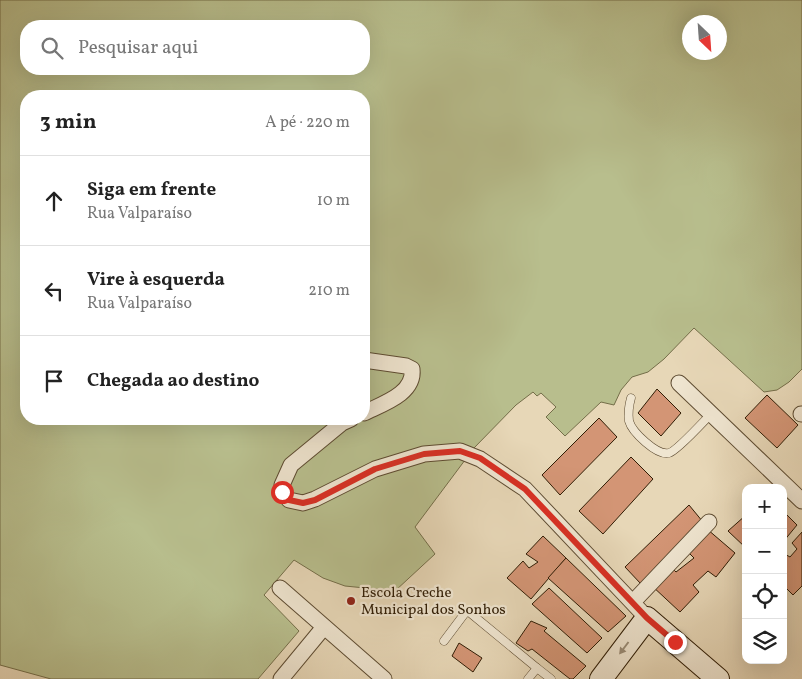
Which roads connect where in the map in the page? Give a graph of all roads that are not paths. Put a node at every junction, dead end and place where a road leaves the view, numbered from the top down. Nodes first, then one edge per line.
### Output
1 (370, 361) edge
2 (679, 383) dead end
3 (632, 398) dead end
4 (370, 409) edge
5 (712, 414) junction
6 (340, 425) edge
7 (802, 501) edge
8 (709, 522) dead end
9 (280, 588) dead end
10 (640, 610) junction
11 (324, 627) junction
12 (444, 641) dead end
13 (537, 668) junction
14 (281, 679) edge
15 (384, 679) edge
16 (528, 679) edge
17 (551, 679) edge
18 (600, 679) edge
19 (718, 679) edge

1 - 4 street
2 - 5 street
3 - 5 lane
5 - 7 street
6 - 10 street
8 - 10 street
9 - 11 street
10 -> 18 street
10 - 19 street
11 - 14 street
11 - 15 street
12 - 13 lane
13 - 16 lane
13 - 17 lane

